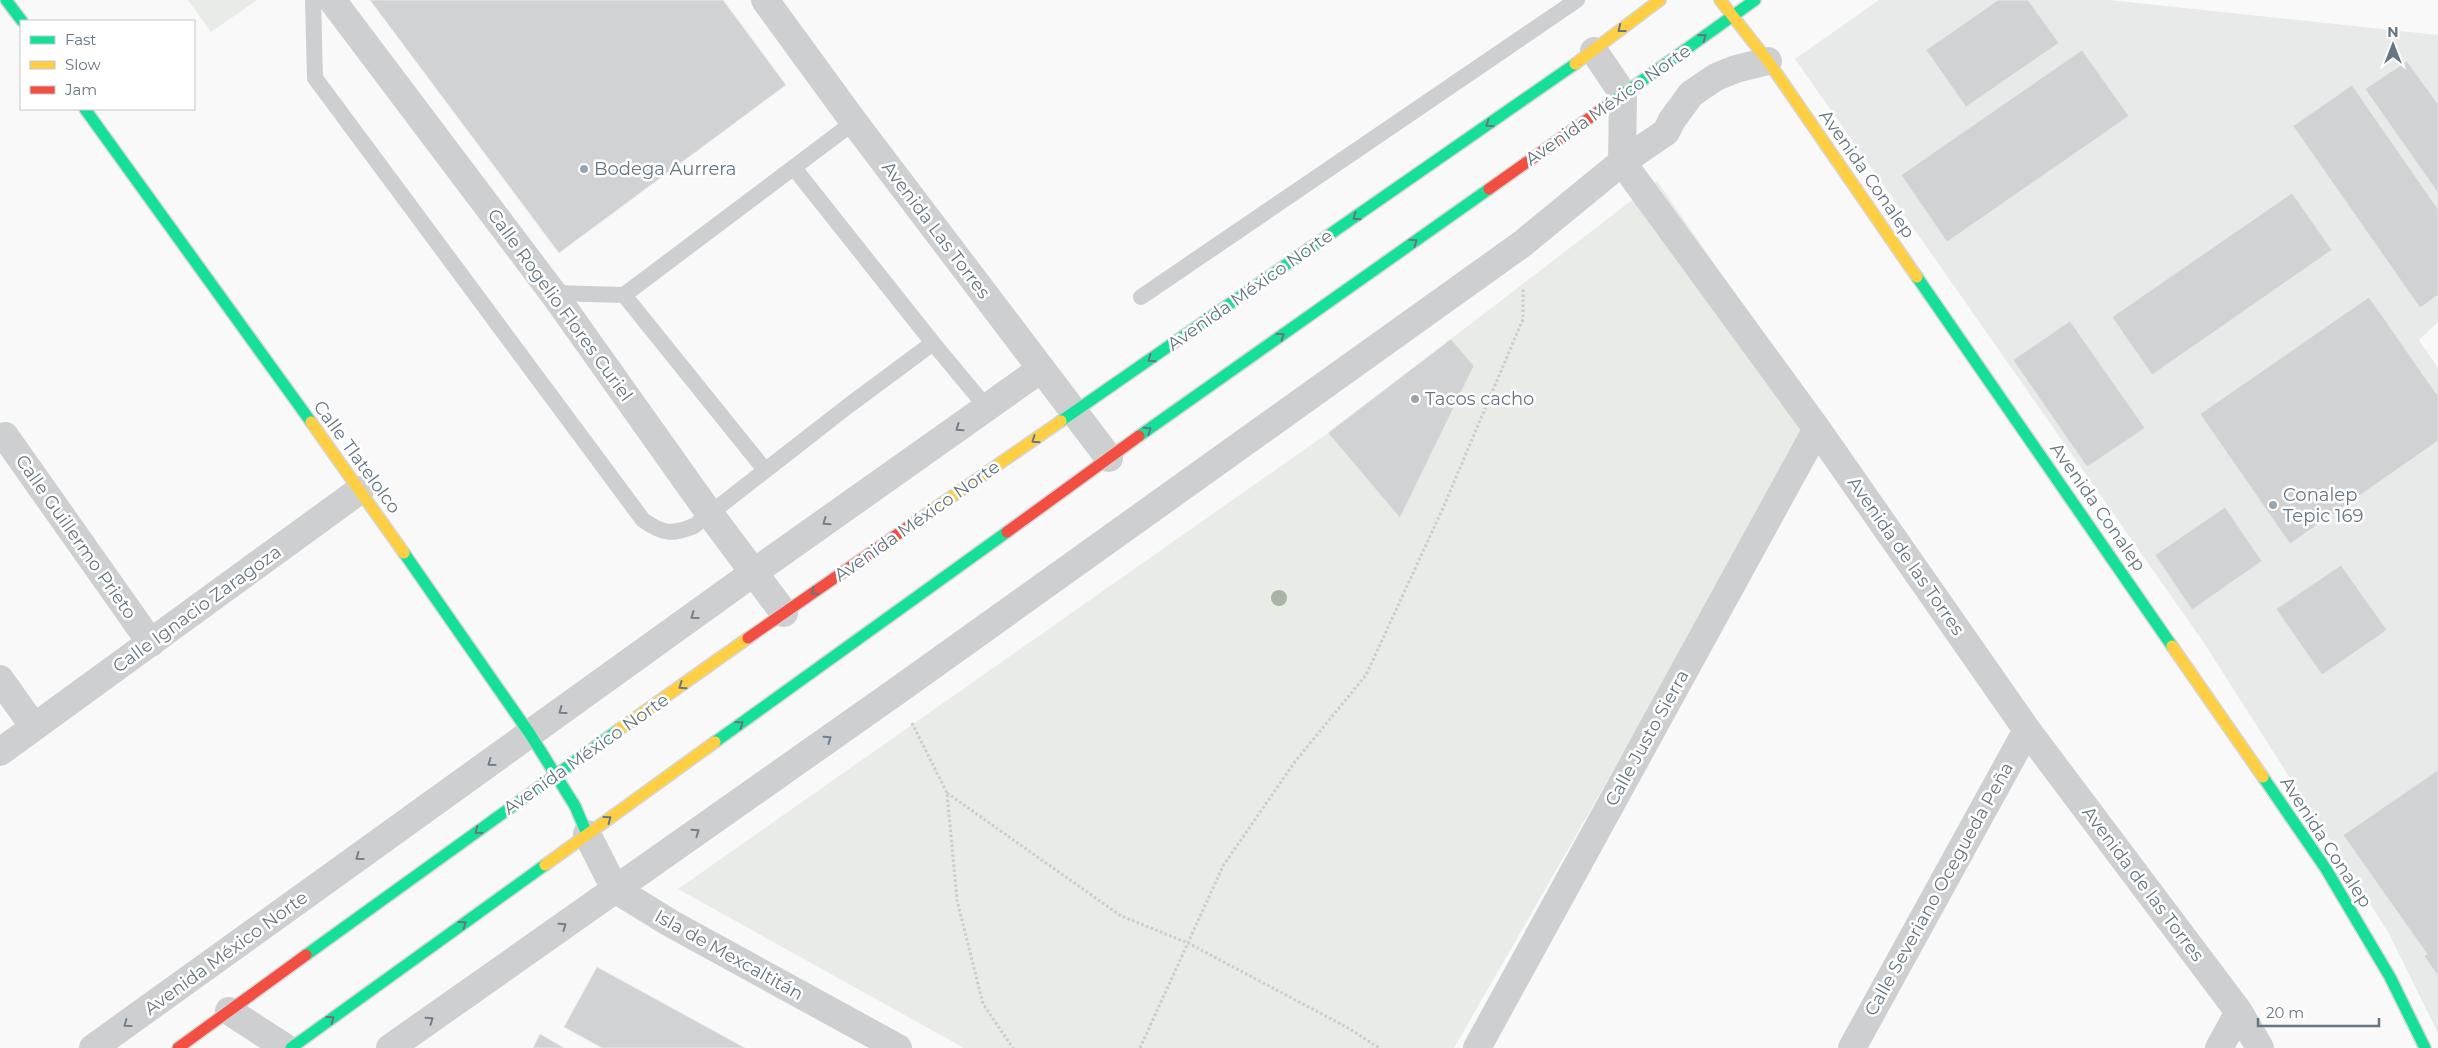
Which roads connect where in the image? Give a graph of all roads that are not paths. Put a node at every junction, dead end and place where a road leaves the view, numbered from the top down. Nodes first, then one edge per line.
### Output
1 (6, 0) edge
2 (313, 0) edge
3 (332, 0) edge
4 (765, 0) edge
5 (1577, 0) edge
6 (1720, 0) edge
7 (1754, 0) edge
8 (1650, 2) edge
9 (1732, 16) junction
10 (21, 20) edge
11 (1594, 50) junction
12 (1768, 61) junction
13 (1623, 94) junction
14 (86, 110) edge
15 (854, 122) junction
16 (1622, 162) junction
17 (794, 168) junction
18 (553, 293) junction
19 (624, 294) junction
20 (1141, 296) dead end
21 (933, 343) junction
22 (1042, 369) junction
23 (987, 408) junction
24 (1075, 412) junction
25 (1817, 429) junction
26 (2, 435) edge
27 (1108, 458) junction
28 (765, 470) junction
29 (360, 490) junction
30 (710, 514) junction
31 (753, 573) junction
32 (784, 613) junction
33 (151, 643) junction
34 (0, 679) edge
35 (34, 727) junction
36 (2027, 730) junction
37 (530, 734) junction
38 (0, 752) edge
39 (556, 774) junction
40 (587, 834) junction
41 (615, 889) junction
42 (229, 1011) junction
43 (2239, 1012) junction
44 (93, 1048) edge
45 (178, 1048) edge
46 (286, 1048) edge
47 (292, 1048) edge
48 (390, 1048) edge
49 (898, 1048) edge
50 (1478, 1048) edge
51 (1852, 1048) edge
52 (2219, 1048) edge
53 (2260, 1048) edge
54 (2425, 1048) edge

1 - 10 main road
2 - 30 lane
3 - 18 street, Calle Rogelio Flores Curiel
4 - 15 street, Avenida Las Torres
5 - 20 lane
6 - 9 main road, Avenida Conalep
7 - 9 main road, Avenida México Norte
8 -> 11 main road, Avenida México Norte
9 - 12 main road, Avenida Conalep
13 -> 9 main road, Avenida México Norte
11 - 13 street
11 -> 24 main road, Avenida México Norte
12 - 16 street
12 - 54 main road, Avenida Conalep
13 - 16 street
27 -> 13 main road, Avenida México Norte
14 - 29 main road, Calle Tlatelolco
15 - 17 lane
15 - 22 street, Avenida Las Torres
16 - 25 street, Avenida de las Torres
41 -> 16 street
17 - 19 lane
17 - 21 lane
18 - 19 lane
18 - 30 street, Calle Rogelio Flores Curiel
19 - 28 lane
21 - 23 lane
21 - 28 lane
22 - 23 street, Avenida México Norte
22 - 24 street, Avenida Las Torres
23 -> 31 street, Avenida México Norte
24 - 27 street, Avenida Las Torres
24 -> 32 main road, Avenida México Norte
25 - 36 street, Avenida de las Torres
25 - 50 street, Calle Justo Sierra
26 - 33 street, Calle Guillermo Prieto
40 -> 27 main road, Avenida México Norte
28 - 30 lane
29 - 33 street, Calle Ignacio Zaragoza
29 - 37 main road, Calle Tlatelolco
30 - 31 street, Calle Rogelio Flores Curiel
31 - 32 street, Calle Rogelio Flores Curiel
31 -> 37 street, Avenida México Norte
32 -> 39 main road, Avenida México Norte
33 - 35 street, Calle Ignacio Zaragoza
34 - 35 street
35 - 38 street, Calle Ignacio Zaragoza
36 - 43 street, Avenida de las Torres
36 - 51 street, Calle Severiano Ocegueda Peña
37 - 39 main road, Calle Tlatelolco
37 -> 44 street, Avenida México Norte
39 - 40 main road, Calle Tlatelolco
39 -> 42 main road, Avenida México Norte
40 - 41 street
47 -> 40 main road, Avenida México Norte
48 -> 41 street
41 - 49 street, Isla de Mexcaltitán
42 - 45 main road, Avenida México Norte
42 - 46 street
43 - 52 street
43 - 53 street, Avenida de las Torres

